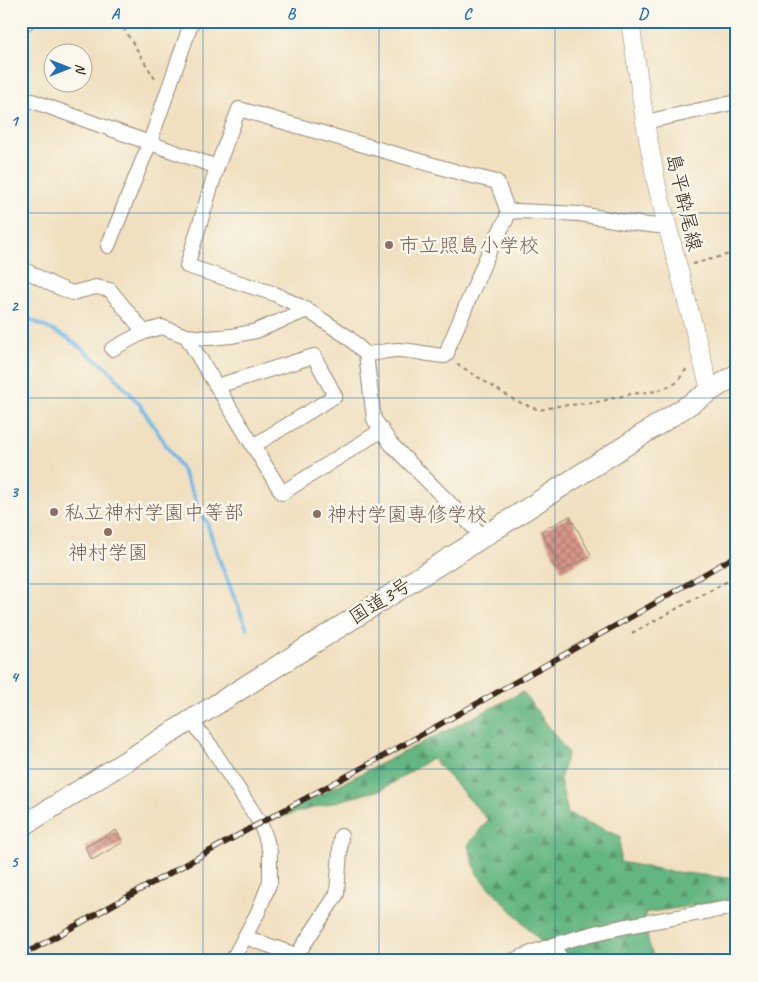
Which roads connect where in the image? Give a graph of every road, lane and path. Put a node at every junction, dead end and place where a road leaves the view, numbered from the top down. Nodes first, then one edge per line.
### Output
1 (28, 21) edge
2 (119, 21) edge
3 (192, 21) edge
4 (630, 21) edge
5 (21, 27) edge
6 (21, 97) edge
7 (166, 97) junction
8 (737, 102) edge
9 (645, 122) junction
10 (150, 142) junction
11 (217, 167) junction
12 (508, 212) junction
13 (667, 227) junction
14 (108, 246) dead end
15 (737, 252) edge
16 (21, 268) edge
17 (678, 269) junction
18 (307, 310) junction
19 (144, 332) junction
20 (186, 336) junction
21 (112, 348) dead end
22 (700, 351) junction
23 (366, 354) junction
24 (445, 356) junction
25 (737, 374) edge
26 (217, 386) junction
27 (710, 390) junction
28 (382, 430) junction
29 (253, 446) junction
30 (482, 537) junction
31 (737, 576) edge
32 (632, 633) dead end
33 (191, 721) junction
34 (21, 826) edge
35 (341, 836) dead end
36 (737, 907) edge
37 (245, 937) junction
38 (552, 946) junction
39 (294, 958) edge
40 (232, 961) edge
41 (512, 961) edge
42 (563, 961) edge

1 - 5 street
2 - 7 path
3 - 7 street
4 - 9 main road, 島平酔尾線
6 - 10 street
7 - 10 street
8 - 9 street
9 - 13 main road, 島平酔尾線
10 - 11 street
10 - 14 street
11 - 12 street
11 - 18 street
12 - 13 street
12 - 24 street
13 - 17 main road, 島平酔尾線
15 - 17 path
16 - 19 street
17 - 22 main road, 島平酔尾線
18 - 20 street
18 - 23 street
19 - 20 street
19 - 21 street
20 - 26 street
22 - 24 path
22 - 27 main road, 島平酔尾線
23 - 24 street
23 - 28 street
25 - 27 highway, 国道3号
26 - 29 street
26 - 29 street
27 - 30 highway, 国道3号
28 - 29 street
28 - 30 street
30 - 33 highway, 国道3号
31 - 32 path
33 - 34 highway, 国道3号
33 - 37 street
35 - 39 street
36 - 38 street
37 - 39 street
37 - 40 street
38 - 41 street
38 - 42 street

